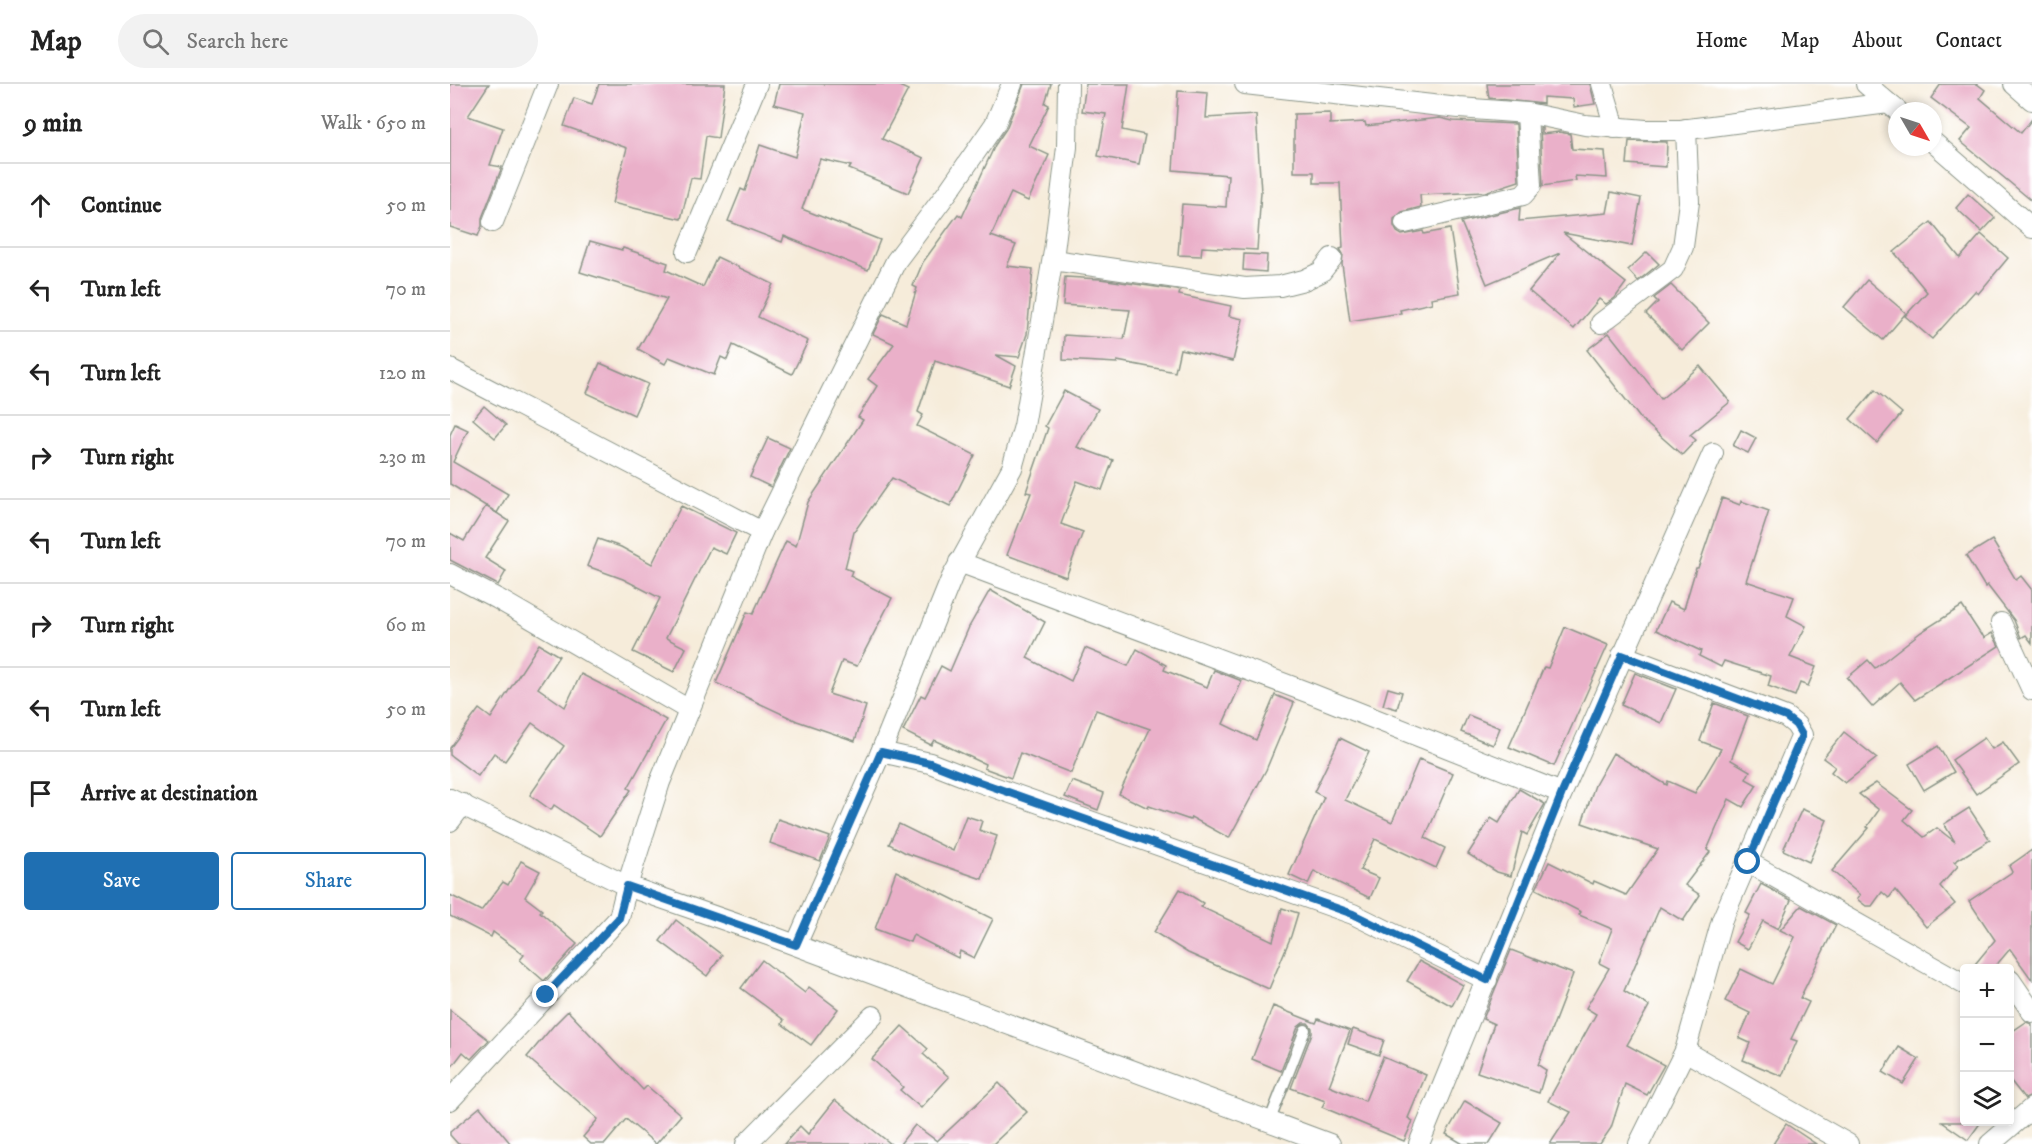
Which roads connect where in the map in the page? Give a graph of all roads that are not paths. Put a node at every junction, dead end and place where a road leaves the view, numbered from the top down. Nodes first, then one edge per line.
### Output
1 (548, 84) edge
2 (757, 84) edge
3 (1012, 84) edge
4 (1068, 84) edge
5 (1602, 84) edge
6 (1866, 84) edge
7 (2014, 84) edge
8 (1254, 85) edge
9 (2032, 100) edge
10 (1888, 103) edge
11 (1888, 108) edge
12 (1527, 113) junction
13 (1615, 128) junction
14 (1686, 129) junction
15 (1942, 150) edge
16 (493, 222) dead end
17 (1405, 223) dead end
18 (2032, 228) edge
19 (687, 252) dead end
20 (1332, 258) dead end
21 (1053, 260) junction
22 (1601, 323) dead end
23 (450, 369) edge
24 (1713, 453) dead end
25 (762, 532) junction
26 (959, 562) junction
27 (450, 574) edge
28 (2001, 623) dead end
29 (1622, 655) junction
30 (2032, 690) edge
31 (689, 710) junction
32 (881, 752) junction
33 (1562, 793) junction
34 (456, 802) edge
35 (450, 820) edge
36 (1748, 862) junction
37 (627, 886) junction
38 (796, 945) junction
39 (1487, 980) junction
40 (1960, 981) edge
41 (2014, 986) edge
42 (2032, 1012) edge
43 (873, 1016) dead end
44 (1305, 1030) dead end
45 (1685, 1051) junction
46 (450, 1100) edge
47 (2032, 1108) edge
48 (1270, 1120) junction
49 (746, 1144) edge
50 (1330, 1144) edge
51 (1419, 1144) edge
52 (1639, 1144) edge
53 (1848, 1144) edge
54 (1990, 1144) edge

1 - 16 street
2 - 19 street
3 - 25 street
4 - 21 street
5 - 13 street
6 - 10 street
7 - 9 street
8 - 12 street
11 - 14 street
12 - 13 street
12 - 17 street
13 - 14 street
14 - 22 street
15 - 18 street
20 - 21 street
21 - 26 street
23 - 25 street
24 - 29 street
25 - 31 street
26 - 32 street
26 - 33 street
27 - 31 street
28 - 30 street
29 - 33 street
29 - 36 street
31 - 37 street
32 - 38 street
32 - 39 street
33 - 39 street
34 - 35 street
34 - 37 street
36 - 40 street
36 - 45 street
37 - 38 street
37 - 46 street
38 - 48 street
39 - 51 street
41 - 42 street
43 - 49 street
44 - 48 lane
45 - 52 street
45 - 53 street
47 - 54 street
48 - 50 street

